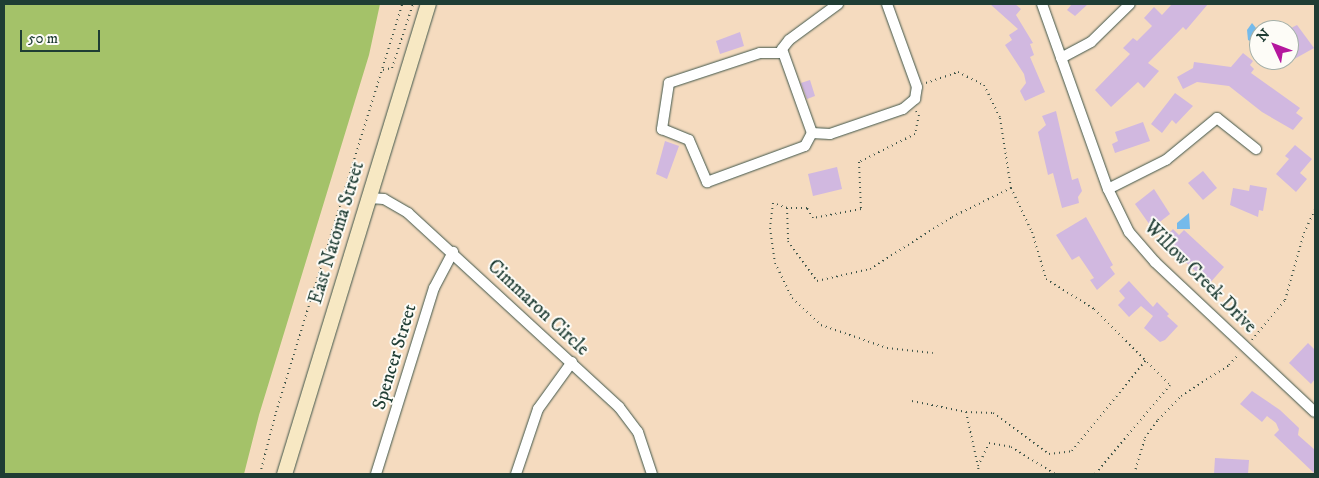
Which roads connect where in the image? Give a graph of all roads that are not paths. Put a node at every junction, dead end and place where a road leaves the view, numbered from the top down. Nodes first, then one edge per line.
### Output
1 (428, 4) edge
2 (838, 4) edge
3 (887, 4) edge
4 (1042, 4) edge
5 (1130, 4) edge
6 (782, 52) junction
7 (1061, 58) junction
8 (812, 133) junction
9 (1256, 149) dead end
10 (1108, 189) junction
11 (369, 198) junction
12 (453, 252) junction
13 (572, 362) junction
14 (1315, 412) edge
15 (284, 474) edge
16 (376, 474) edge
17 (516, 474) edge
18 (652, 474) edge

1 - 11 main road, East Natoma Street
2 - 6 street
3 - 8 street
4 - 7 street, Willow Creek Drive
5 - 7 street
6 - 8 street
6 - 8 street
7 - 10 street, Willow Creek Drive
9 - 10 street
10 - 14 street, Willow Creek Drive
11 - 12 street, Cimmaron Circle
11 - 15 main road, East Natoma Street
12 - 13 street, Cimmaron Circle
12 - 16 street, Spencer Street
13 - 17 street
13 - 18 street, Cimmaron Circle

